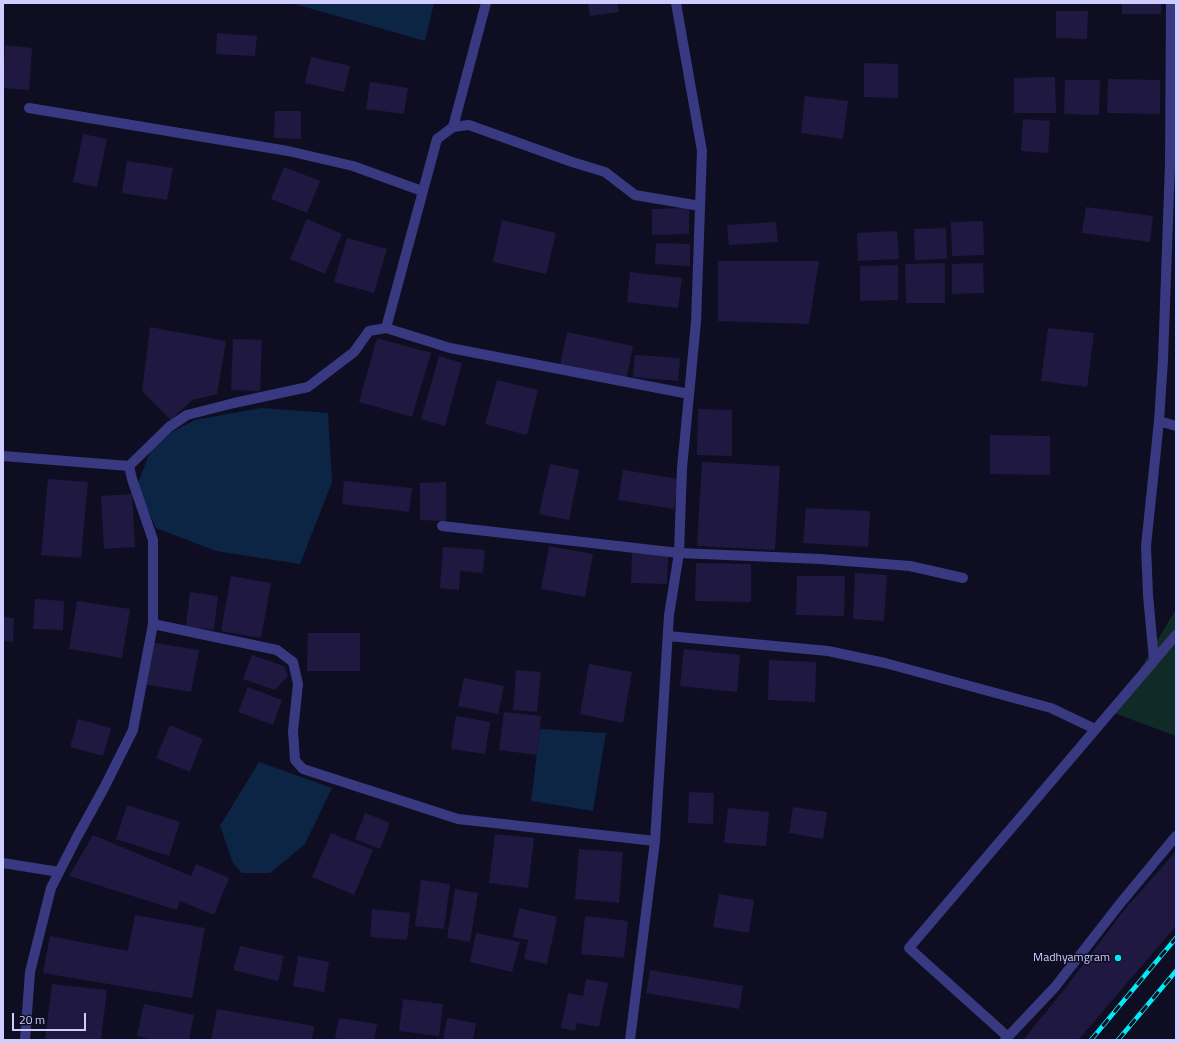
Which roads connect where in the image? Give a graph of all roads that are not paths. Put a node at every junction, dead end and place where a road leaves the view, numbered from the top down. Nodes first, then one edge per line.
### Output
1 (486, 3) edge
2 (676, 3) edge
3 (1171, 3) edge
4 (29, 108) dead end
5 (1173, 126) edge
6 (453, 127) junction
7 (422, 191) junction
8 (700, 206) junction
9 (386, 328) junction
10 (689, 394) junction
11 (1159, 421) junction
12 (1176, 426) edge
13 (3, 456) edge
14 (129, 466) junction
15 (442, 526) dead end
16 (679, 553) junction
17 (963, 578) dead end
18 (153, 624) junction
19 (1176, 635) edge
20 (668, 636) junction
21 (1154, 660) junction
22 (1095, 729) junction
23 (1176, 836) edge
24 (655, 841) junction
25 (3, 863) edge
26 (59, 872) junction
27 (1007, 1039) edge
28 (25, 1040) edge
29 (630, 1040) edge

1 - 6 street
2 - 8 street
3 - 5 street
4 - 7 street
5 - 11 street
6 - 7 street
6 - 8 street
7 - 9 street
8 - 10 street
9 - 10 street
9 - 14 street
10 - 16 street
11 - 12 street
11 - 21 street
13 - 14 street
14 - 18 street
15 - 16 street
16 - 17 street
16 - 20 street
18 - 24 street
18 - 26 street
19 - 21 street
20 - 22 street
20 - 24 street
21 - 22 street
22 - 27 street
23 - 27 street
24 - 29 street
25 - 26 street
26 - 28 street

